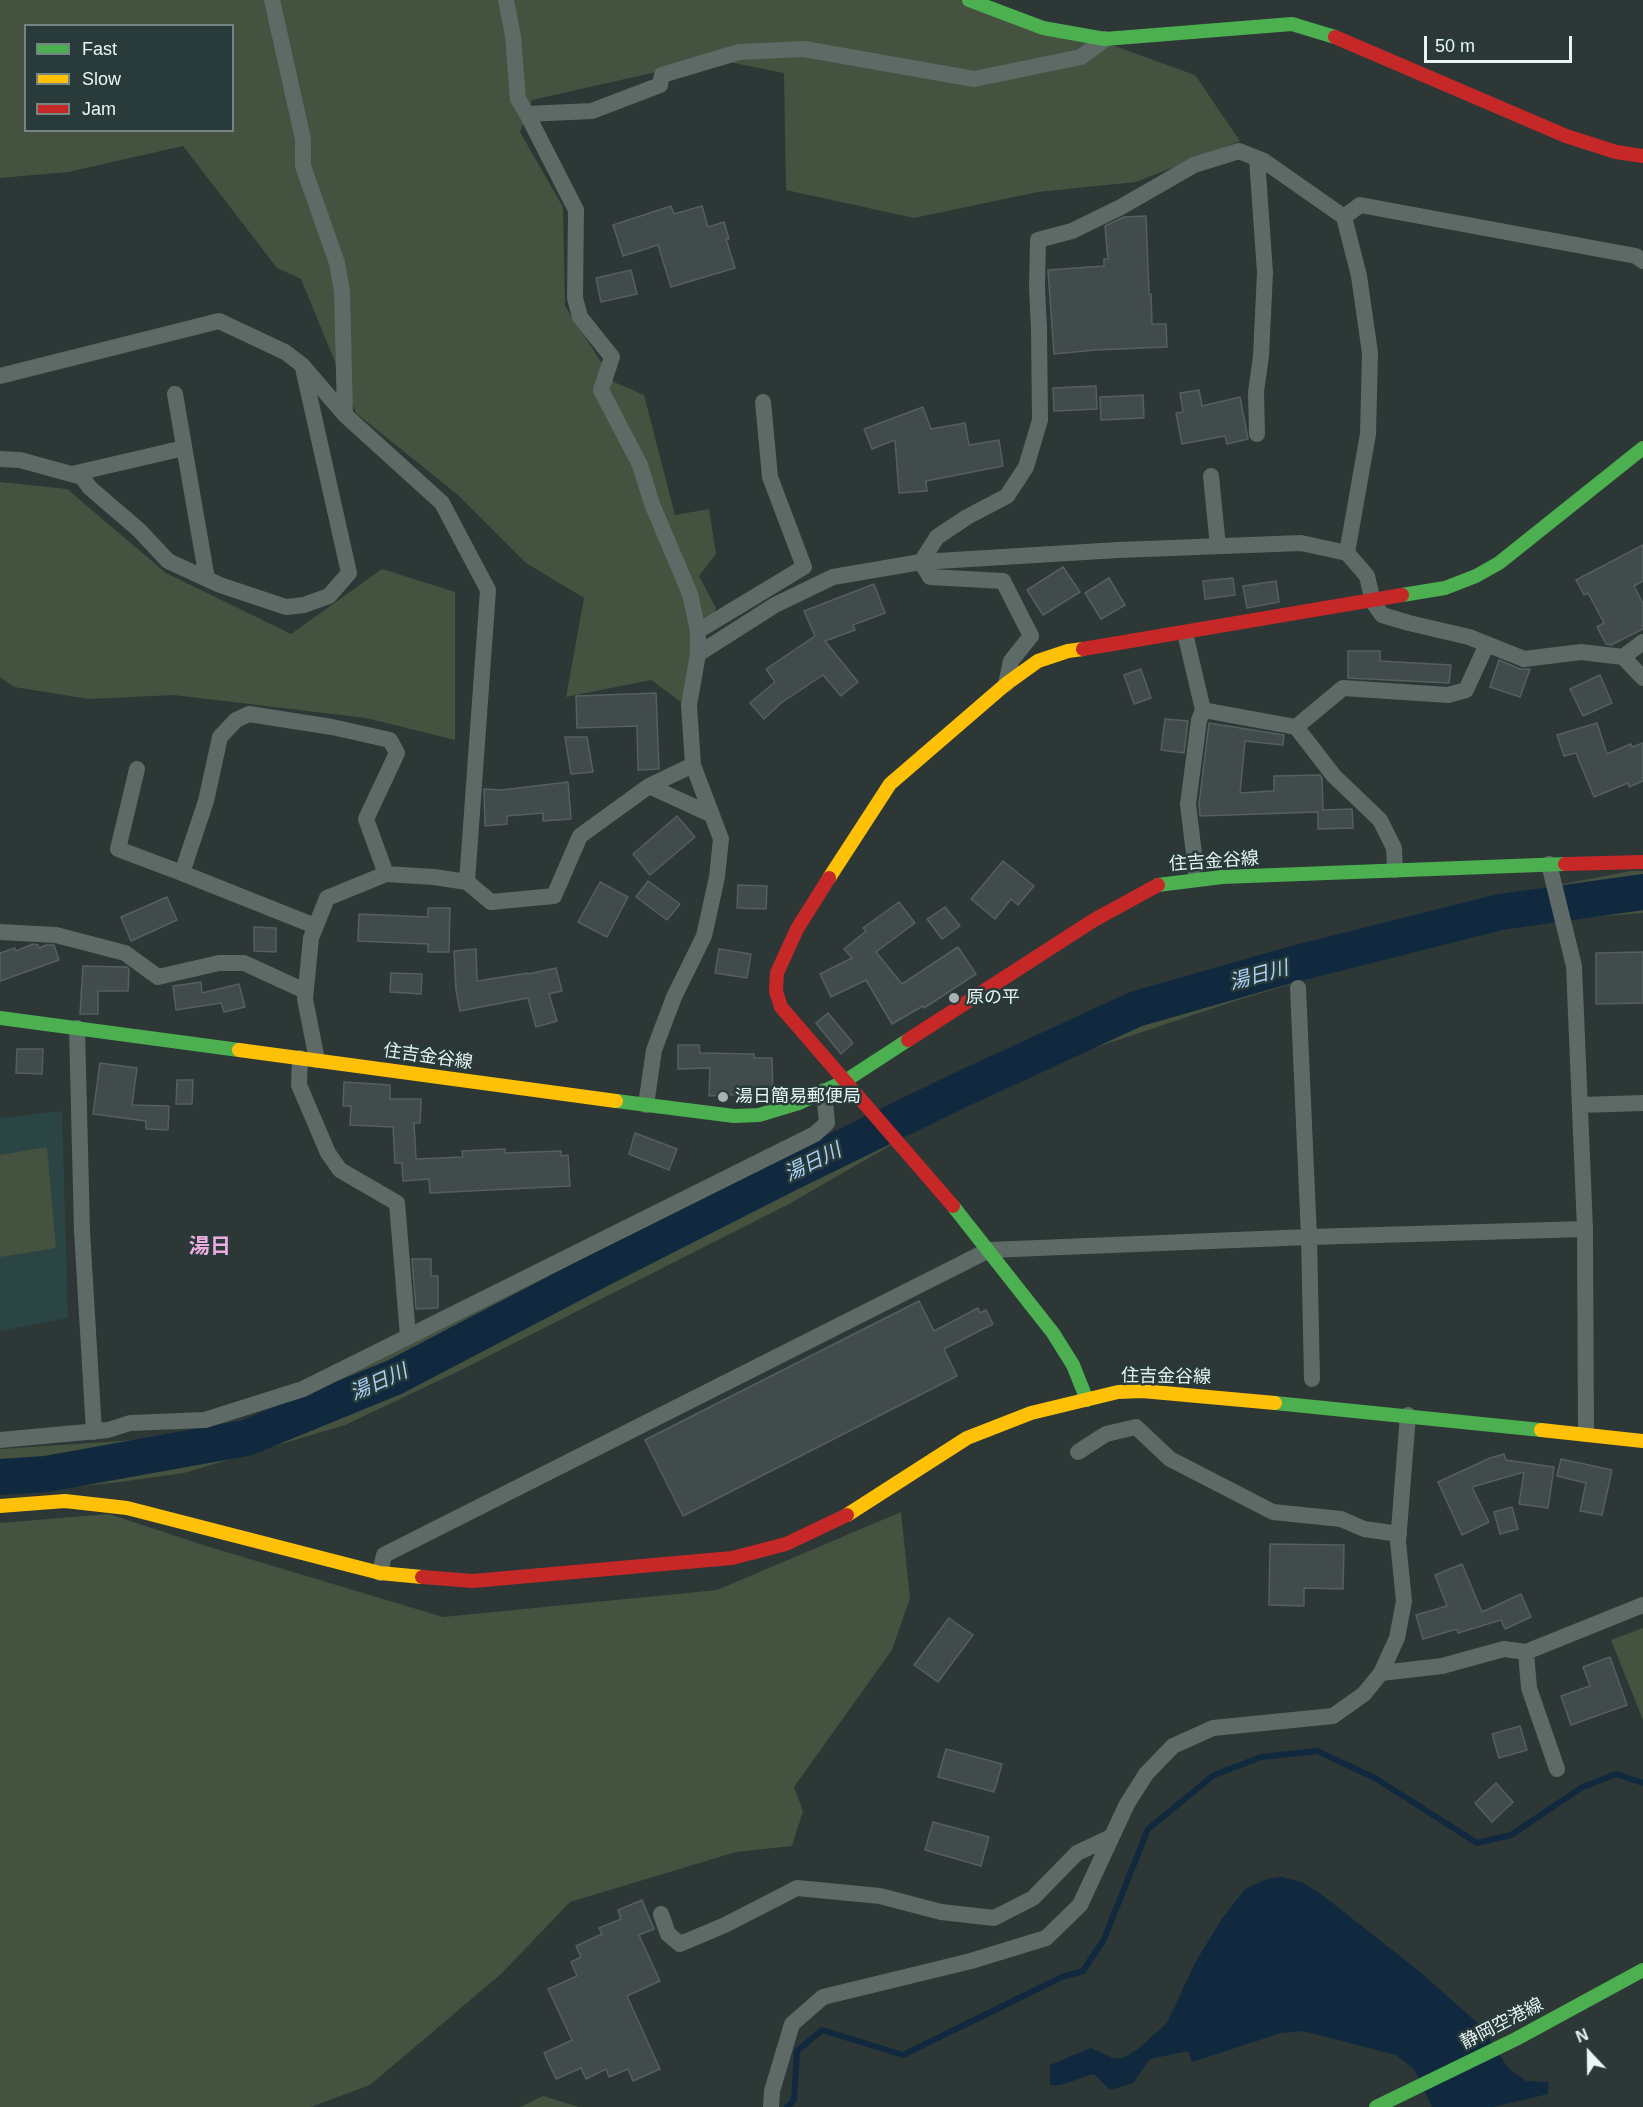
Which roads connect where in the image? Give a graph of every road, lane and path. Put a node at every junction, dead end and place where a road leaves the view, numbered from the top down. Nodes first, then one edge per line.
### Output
1 (272, 0) edge
2 (506, 0) edge
3 (969, 0) edge
4 (1105, 39) junction
5 (527, 114) junction
6 (1643, 156) edge
7 (1257, 159) junction
8 (1344, 217) junction
9 (1643, 261) edge
10 (302, 365) junction
11 (0, 376) edge
12 (175, 394) dead end
13 (763, 402) dead end
14 (345, 416) junction
15 (1257, 434) dead end
16 (184, 448) junction
17 (1643, 448) edge
18 (0, 459) edge
19 (72, 474) junction
20 (1211, 476) dead end
21 (1218, 546) junction
22 (1347, 553) junction
23 (921, 562) junction
24 (207, 579) junction
25 (1373, 602) junction
26 (698, 631) junction
27 (1185, 633) junction
28 (1643, 642) edge
29 (1487, 644) junction
30 (698, 654) junction
31 (1623, 657) junction
32 (1643, 678) edge
33 (1006, 684) junction
34 (1203, 710) junction
35 (1296, 727) junction
36 (693, 765) junction
37 (137, 769) dead end
38 (649, 786) junction
39 (710, 814) junction
40 (1643, 862) edge
41 (1549, 864) junction
42 (1395, 870) junction
43 (182, 873) junction
44 (386, 874) junction
45 (1197, 879) junction
46 (467, 882) junction
47 (315, 926) junction
48 (0, 932) edge
49 (1298, 988) dead end
50 (305, 991) junction
51 (0, 1018) edge
52 (77, 1028) junction
53 (309, 1059) junction
54 (845, 1081) junction
55 (824, 1091) junction
56 (1643, 1103) edge
57 (646, 1105) junction
58 (1581, 1105) junction
59 (1586, 1229) junction
60 (1310, 1237) junction
61 (989, 1250) junction
62 (408, 1336) junction
63 (1312, 1379) dead end
64 (1087, 1400) junction
65 (1408, 1415) junction
66 (94, 1432) junction
67 (1586, 1434) junction
68 (0, 1440) edge
69 (1643, 1441) edge
70 (1078, 1452) dead end
71 (0, 1506) edge
72 (1399, 1534) junction
73 (380, 1573) junction
74 (1643, 1605) edge
75 (1526, 1652) junction
76 (1381, 1673) junction
77 (1557, 1769) dead end
78 (1111, 1837) junction
79 (661, 1914) dead end
80 (1643, 1970) edge
81 (771, 2107) edge
82 (1376, 2107) edge

1 - 14 street
2 - 5 street
3 - 4 street
4 - 5 street
4 - 6 street
5 - 26 street
7 - 8 street
7 - 15 street
7 - 23 street
8 - 9 street
8 - 22 street
10 - 11 street
10 - 14 street
10 - 24 street
12 - 16 street
13 - 26 street
14 - 46 street
16 - 19 street
16 - 24 street
17 - 25 street
18 - 19 street
19 - 24 street
20 - 21 street
21 - 22 street
21 - 23 street
22 - 25 street
23 - 30 street
23 - 33 street
25 - 27 street
25 - 29 street
26 - 30 street
27 - 33 street
27 - 34 street
28 - 31 street
29 - 31 street
29 - 35 street
30 - 36 street
31 - 32 street
33 - 54 street
34 - 35 street
34 - 45 street
35 - 42 street
36 - 38 street
36 - 39 street
37 - 43 street
38 - 39 street
38 - 46 street
39 - 57 street
40 - 41 street, 住吉金谷線
41 - 42 street, 住吉金谷線
41 - 58 street
42 - 45 street, 住吉金谷線
43 - 44 street
43 - 47 street
44 - 46 street
44 - 47 street
45 - 54 street, 住吉金谷線
47 - 50 street
48 - 50 street
49 - 60 street
50 - 53 street
51 - 52 street, 住吉金谷線
52 - 53 street, 住吉金谷線
52 - 66 street
53 - 57 street, 住吉金谷線
53 - 62 street
54 - 55 street, 住吉金谷線
54 - 61 street
55 - 57 street, 住吉金谷線
55 - 62 street
56 - 58 street
58 - 59 street
59 - 60 street
59 - 67 street
60 - 61 street
60 - 63 street
61 - 64 street
61 - 73 street
62 - 66 street
64 - 65 street, 住吉金谷線
64 - 73 street, 住吉金谷線
65 - 67 street, 住吉金谷線
65 - 72 street
66 - 68 street
67 - 69 street, 住吉金谷線
70 - 72 street
71 - 73 street, 住吉金谷線
72 - 76 street
74 - 75 street
75 - 76 street
75 - 77 street
76 - 78 street
78 - 79 street
78 - 81 street
80 - 82 street, 静岡空港線

